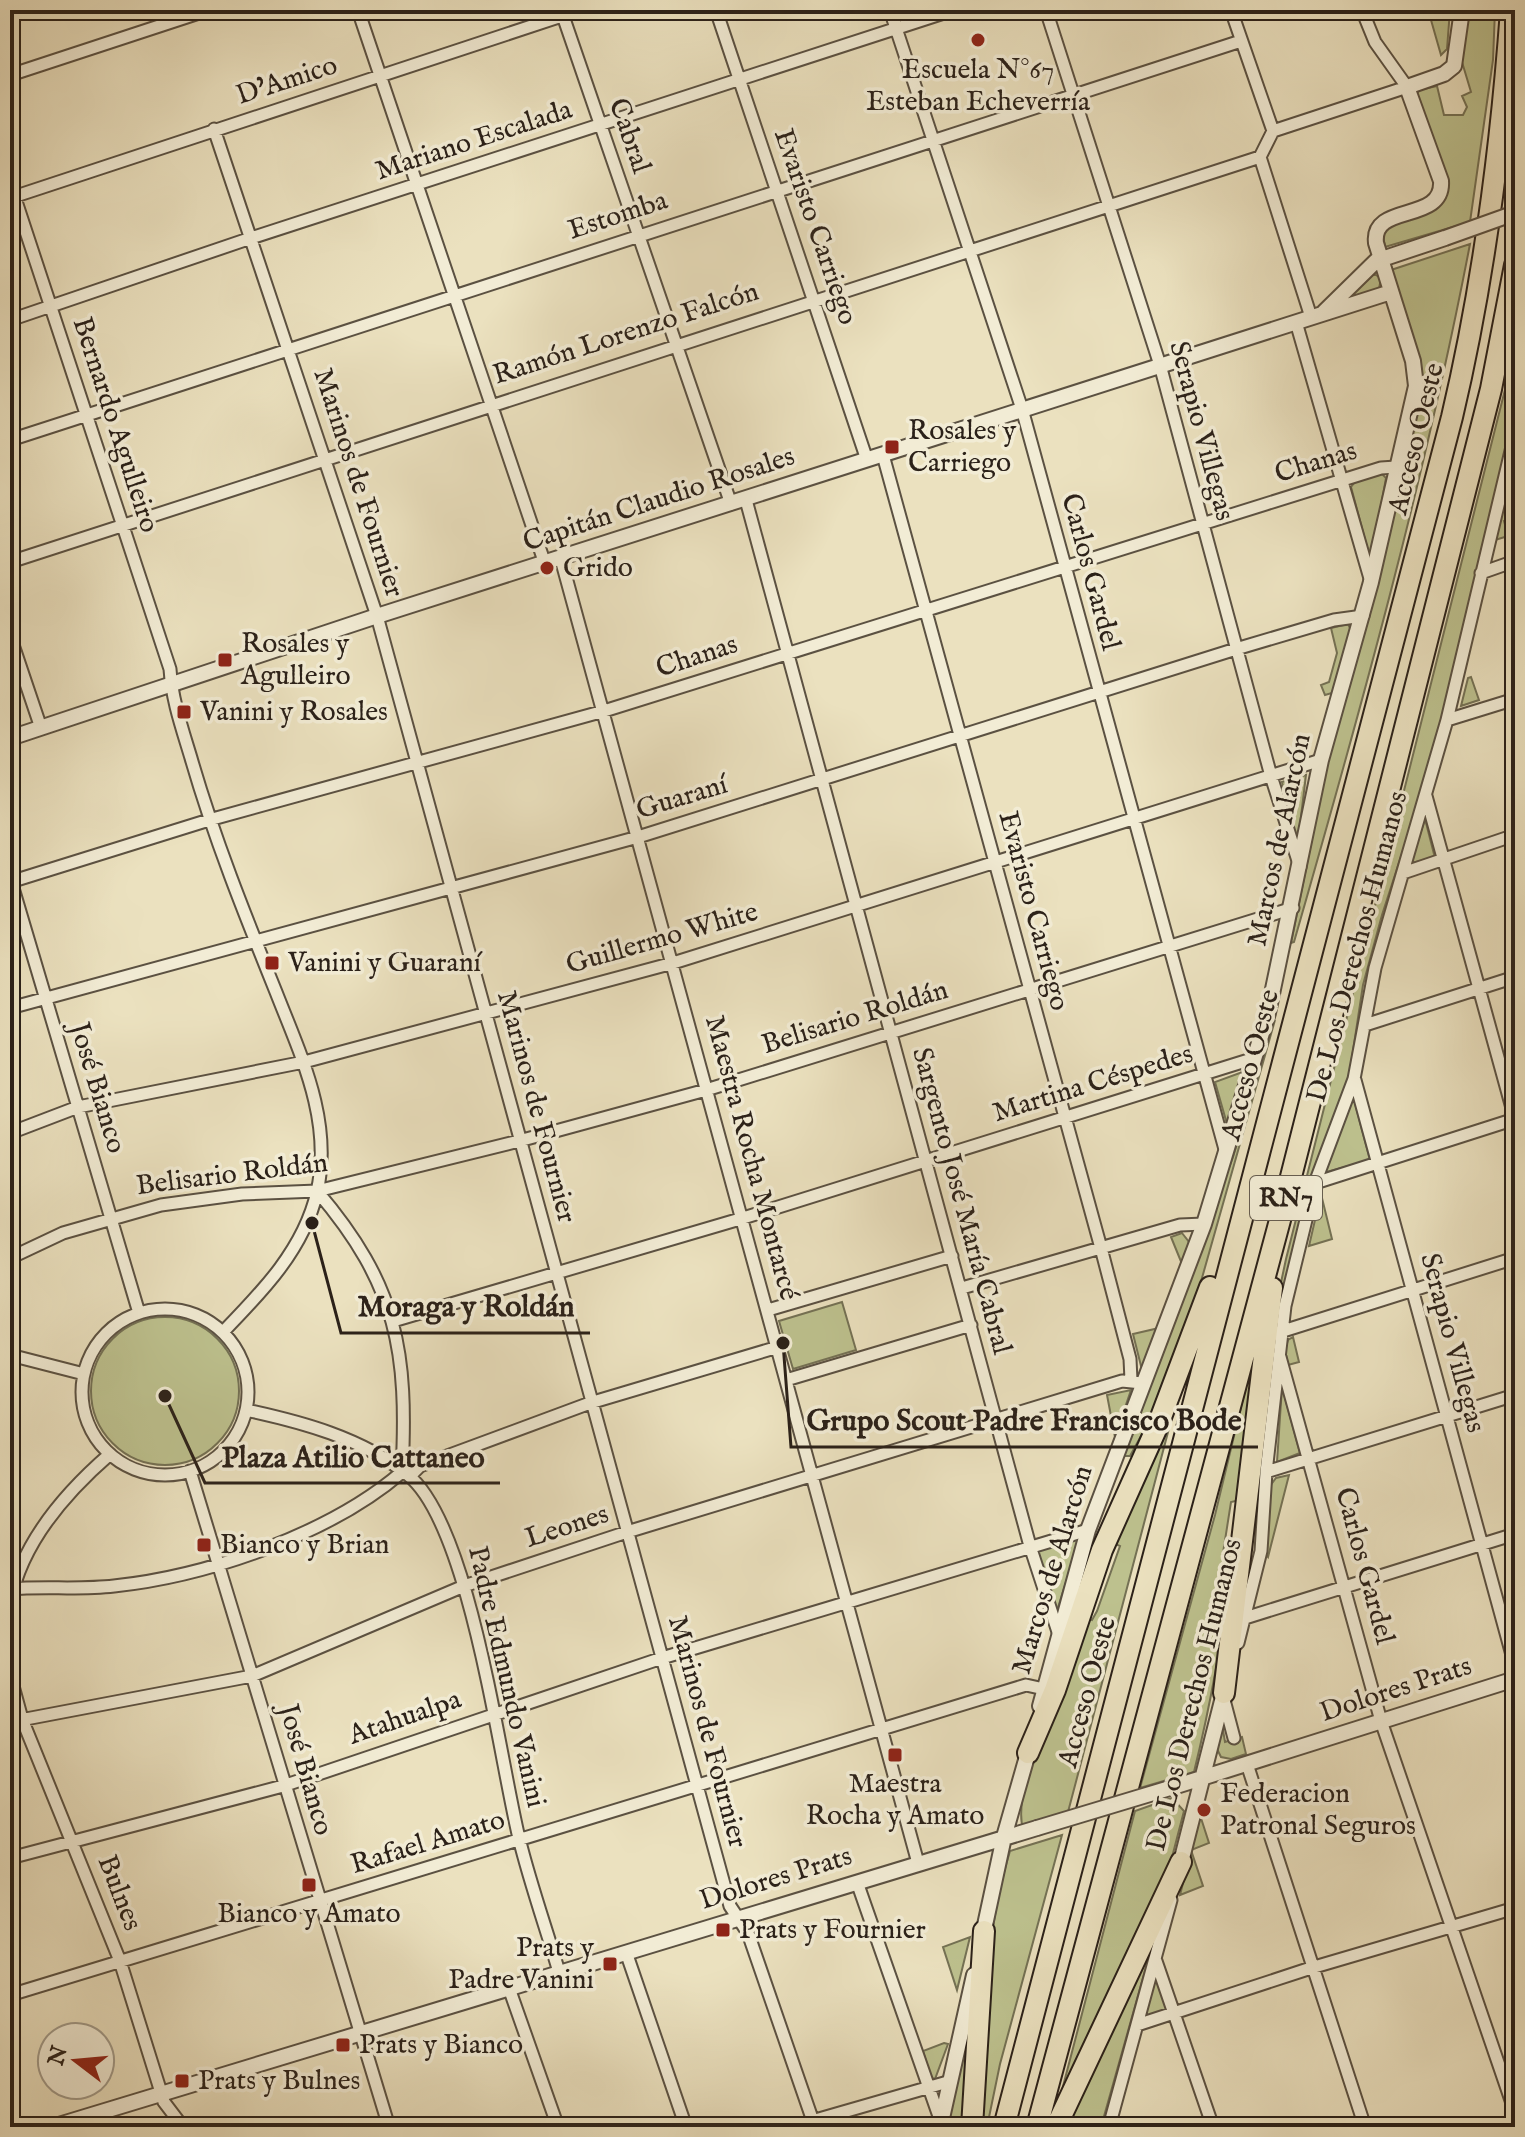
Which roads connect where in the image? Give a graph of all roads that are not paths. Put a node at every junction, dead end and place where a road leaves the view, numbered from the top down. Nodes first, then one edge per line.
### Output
1 (208, 10) edge
2 (358, 10) edge
3 (580, 10) edge
4 (716, 10) edge
5 (890, 10) edge
6 (953, 10) edge
7 (1046, 10) edge
8 (1231, 10) edge
9 (1362, 10) edge
10 (1462, 10) edge
11 (1511, 10) edge
12 (562, 13) edge
13 (175, 15) edge
14 (896, 29) junction
15 (1241, 41) junction
16 (10, 75) edge
17 (380, 77) junction
18 (740, 81) junction
19 (1407, 87) junction
20 (1072, 95) junction
21 (600, 124) junction
22 (214, 129) junction
23 (1273, 131) junction
24 (934, 139) junction
25 (1260, 157) junction
26 (10, 183) edge
27 (417, 185) junction
28 (778, 191) junction
29 (12, 198) edge
30 (1108, 204) junction
31 (1515, 213) edge
32 (638, 235) junction
33 (251, 238) junction
34 (970, 250) junction
35 (1381, 260) junction
36 (1515, 265) edge
37 (1391, 292) junction
38 (454, 295) junction
39 (815, 299) junction
40 (52, 307) junction
41 (1318, 315) junction
42 (10, 320) edge
43 (1296, 322) junction
44 (675, 344) junction
45 (288, 349) junction
46 (1160, 365) junction
47 (490, 406) junction
48 (1022, 409) junction
49 (87, 415) junction
50 (10, 440) edge
51 (1514, 444) edge
52 (883, 455) junction
53 (324, 458) junction
54 (867, 460) junction
55 (1396, 467) junction
56 (1342, 480) junction
57 (738, 502) junction
58 (1201, 523) junction
59 (123, 526) junction
60 (561, 559) junction
61 (1515, 561) edge
62 (10, 562) edge
63 (545, 564) junction
64 (1064, 567) junction
65 (1481, 573) junction
66 (1371, 582) junction
67 (926, 609) junction
68 (377, 616) junction
69 (1363, 616) junction
70 (10, 636) edge
71 (1236, 649) junction
72 (787, 653) junction
73 (171, 684) junction
74 (1098, 692) junction
75 (1515, 699) edge
76 (604, 711) junction
77 (1447, 720) junction
78 (41, 728) junction
79 (961, 736) junction
80 (10, 738) edge
81 (1321, 760) junction
82 (417, 761) junction
83 (1271, 776) junction
84 (821, 780) junction
85 (1426, 796) junction
86 (1132, 819) junction
87 (209, 820) junction
88 (1515, 835) edge
89 (638, 837) junction
90 (1443, 858) junction
91 (994, 861) junction
92 (1300, 867) junction
93 (1403, 873) junction
94 (10, 880) edge
95 (452, 889) junction
96 (856, 904) junction
97 (1293, 908) junction
98 (256, 941) junction
99 (1168, 945) junction
100 (673, 963) junction
101 (1515, 977) edge
102 (1029, 988) junction
103 (1479, 988) junction
104 (43, 996) junction
105 (10, 1008) edge
106 (486, 1014) junction
107 (1365, 1025) junction
108 (889, 1032) junction
109 (1255, 1058) junction
110 (304, 1062) junction
111 (1203, 1075) junction
112 (1354, 1079) junction
113 (706, 1090) junction
114 (78, 1107) junction
115 (1064, 1118) junction
116 (1515, 1119) edge
117 (10, 1133) edge
118 (519, 1141) junction
119 (1226, 1153) junction
120 (925, 1161) junction
121 (1378, 1163) junction
122 (1315, 1183) junction
123 (317, 1191) junction
124 (1241, 1213) junction
125 (110, 1218) junction
126 (740, 1219) junction
127 (1280, 1220) junction
128 (1204, 1224) junction
129 (1101, 1248) junction
130 (952, 1256) junction
131 (10, 1258) edge
132 (1515, 1258) edge
133 (556, 1274) junction
134 (962, 1288) junction
135 (1413, 1289) junction
136 (768, 1310) junction
137 (139, 1313) junction
138 (393, 1321) junction
139 (971, 1325) junction
140 (223, 1332) junction
141 (1280, 1332) junction
142 (778, 1347) junction
143 (1278, 1349) junction
144 (10, 1355) edge
145 (84, 1374) junction
146 (786, 1380) junction
147 (1137, 1382) junction
148 (1515, 1395) edge
149 (590, 1403) junction
150 (246, 1410) junction
151 (1448, 1416) junction
152 (996, 1419) junction
153 (110, 1454) junction
154 (1309, 1458) junction
155 (190, 1471) junction
156 (1266, 1472) junction
157 (406, 1474) junction
158 (811, 1477) junction
159 (1088, 1530) junction
160 (627, 1532) junction
161 (1515, 1534) edge
162 (1481, 1545) junction
163 (1030, 1546) junction
164 (217, 1564) junction
165 (464, 1586) junction
166 (1344, 1586) junction
167 (11, 1588) edge
168 (846, 1600) junction
169 (10, 1603) edge
170 (1245, 1618) junction
171 (1059, 1635) junction
172 (662, 1658) junction
173 (1515, 1666) edge
174 (10, 1675) edge
175 (252, 1676) junction
176 (1515, 1679) edge
177 (1044, 1689) junction
178 (1223, 1696) junction
179 (492, 1713) junction
180 (16, 1721) edge
181 (1381, 1721) junction
182 (880, 1728) junction
183 (1234, 1738) dead end
184 (1028, 1753) junction
185 (1247, 1764) junction
186 (1201, 1778) junction
187 (696, 1785) junction
188 (283, 1786) junction
189 (1004, 1837) junction
190 (72, 1839) junction
191 (519, 1840) junction
192 (10, 1858) edge
193 (1181, 1862) junction
194 (918, 1863) junction
195 (857, 1882) junction
196 (319, 1901) junction
197 (1515, 1908) edge
198 (738, 1918) junction
199 (1451, 1927) junction
200 (984, 1931) junction
201 (626, 1952) junction
202 (1156, 1960) junction
203 (120, 1961) junction
204 (1311, 1968) junction
205 (559, 1972) junction
206 (509, 1988) junction
207 (10, 1995) edge
208 (1174, 2013) junction
209 (1137, 2025) junction
210 (359, 2033) junction
211 (951, 2081) junction
212 (927, 2087) junction
213 (161, 2094) junction
214 (1515, 2112) edge
215 (814, 2124) edge
216 (941, 2125) edge
217 (52, 2127) edge
218 (183, 2127) edge
219 (389, 2127) edge
220 (558, 2127) edge
221 (686, 2127) edge
222 (791, 2127) edge
223 (972, 2127) edge
224 (1004, 2127) edge
225 (1037, 2127) edge
226 (1056, 2127) edge
227 (1109, 2127) edge
228 (1213, 2127) edge
229 (1365, 2127) edge

1 - 13 street
2 - 17 street
3 - 12 street, D'Amico
4 - 18 street, Evaristo Carriego
5 - 14 street, Carlos Gardel
6 - 14 street, Mariano Escalada
7 - 20 street, Serapio Villegas
8 - 15 street
9 - 19 street
10 - 19 street
11 - 124 highway, Acceso Oeste / RN7
12 - 17 street, D'Amico
12 - 21 street, Cabral
13 - 16 street
14 - 18 street, Mariano Escalada
14 - 24 street, Carlos Gardel
15 - 20 street, Estomba
15 - 23 street
17 - 22 street, D'Amico
17 - 27 street
18 - 21 street, Mariano Escalada
18 - 28 street, Evaristo Carriego
19 - 23 street
19 - 35 street, Marcos de Alarcón
20 - 24 street, Estomba
20 - 30 street, Serapio Villegas
21 - 27 street, Mariano Escalada
21 - 32 street, Cabral
22 - 29 street, D'Amico
22 - 33 street, Marinos de Fournier
23 - 25 street
24 - 28 street, Estomba
24 - 34 street, Carlos Gardel
25 - 30 street, Ramón Lorenzo Falcón
25 - 41 street
26 - 29 street, Bernardo Agulleiro
27 - 33 street, Mariano Escalada
27 - 38 street
28 - 32 street, Estomba
28 - 39 street, Evaristo Carriego
29 - 40 street, Bernardo Agulleiro
30 - 34 street, Ramón Lorenzo Falcón
30 - 46 street, Serapio Villegas
31 - 35 street, Capitán Claudio Rosales, bridge
32 - 38 street, Estomba
32 - 44 street, Cabral
33 - 40 street, Mariano Escalada
33 - 45 street, Marinos de Fournier
34 - 39 street, Ramón Lorenzo Falcón
34 - 48 street, Carlos Gardel
35 - 37 street, Marcos de Alarcón
35 - 41 street, Capitán Claudio Rosales
36 - 127 highway, RN7
37 - 41 street, Capitán Claudio Rosales
37 - 55 street, Marcos de Alarcón
38 - 45 street, Estomba
38 - 47 street
39 - 44 street, Ramón Lorenzo Falcón
39 - 54 street, Evaristo Carriego
40 - 42 street, Mariano Escalada
40 - 49 street, Bernardo Agulleiro
41 - 43 street, Capitán Claudio Rosales
43 - 46 street, Capitán Claudio Rosales
43 - 56 street
44 - 47 street, Ramón Lorenzo Falcón
44 - 57 street, Cabral
45 - 49 street, Estomba
45 - 53 street, Marinos de Fournier
46 - 48 street, Capitán Claudio Rosales
46 - 58 street, Serapio Villegas
47 - 53 street, Ramón Lorenzo Falcón
47 - 63 street
48 - 52 street, Capitán Claudio Rosales
48 - 64 street, Carlos Gardel
49 - 50 street, Estomba
49 - 59 street, Bernardo Agulleiro
51 - 65 street, De Los Derechos Humanos
52 - 54 street, Capitán Claudio Rosales
52 - 67 street, Evaristo Carriego
53 - 59 street, Ramón Lorenzo Falcón
53 - 68 street, Marinos de Fournier
54 - 57 street, Capitán Claudio Rosales
55 - 56 street, Chanas
55 - 66 street, Marcos de Alarcón
56 - 58 street, Chanas
56 - 66 street
57 - 60 street, Capitán Claudio Rosales
57 - 72 street, Sargento José María Cabral
58 - 64 street, Chanas
58 - 71 street, Serapio Villegas
59 - 62 street, Ramón Lorenzo Falcón
59 - 73 street, Bernardo Agulleiro
60 - 63 street, Capitán Claudio Rosales
60 - 76 street, Maestra Rocha Montarcé
61 - 65 street
63 - 68 street, Capitán Claudio Rosales
64 - 67 street, Chanas
64 - 74 street, Carlos Gardel
65 - 77 street, De Los Derechos Humanos
66 - 69 street, Marcos de Alarcón
67 - 72 street, Chanas
67 - 79 street, Evaristo Carriego
68 - 73 street, Capitán Claudio Rosales
68 - 82 street, Marinos de Fournier
69 - 71 street, Guaraní
69 - 81 street, Marcos de Alarcón
70 - 78 street
71 - 74 street, Guaraní
71 - 83 street, Serapio Villegas
72 - 76 street, Chanas
72 - 84 street, Sargento José María Cabral
73 - 78 street, Capitán Claudio Rosales
73 - 87 street
74 - 79 street, Guaraní
74 - 86 street, Carlos Gardel
75 - 77 street
76 - 82 street, Chanas
76 - 89 street, Maestra Rocha Montarcé
77 - 85 street, De Los Derechos Humanos
78 - 80 street, Capitán Claudio Rosales
79 - 84 street, Guaraní
79 - 91 street, Evaristo Carriego
81 - 83 street, Guillermo White
81 - 92 street, Marcos de Alarcón
82 - 87 street, Chanas
82 - 95 street, Marinos de Fournier
83 - 86 street, Guillermo White
83 - 92 street, Serapio Villegas
84 - 89 street, Guaraní
84 - 96 street, Sargento José María Cabral
85 - 90 street
85 - 93 street, De Los Derechos Humanos
86 - 91 street, Guillermo White
86 - 99 street, Carlos Gardel
87 - 94 street, Chanas
87 - 98 street
88 - 90 street
89 - 95 street, Guaraní
89 - 100 street, Maestra Rocha Montarcé
90 - 93 street
90 - 103 street
91 - 96 street, Guillermo White
91 - 102 street, Evaristo Carriego
92 - 97 street, Marcos de Alarcón
93 - 107 street, De Los Derechos Humanos
94 - 104 street, José Bianco
95 - 98 street, Guaraní
95 - 106 street, Marinos de Fournier
96 - 100 street, Guillermo White
96 - 108 street, Sargento José María Cabral
97 - 99 street, Belisario Roldán
97 - 109 street, Marcos de Alarcón
98 - 104 street, Guaraní
98 - 110 street
99 - 102 street, Belisario Roldán
99 - 111 street, Carlos Gardel
100 - 106 street, Guillermo White
100 - 113 street, Maestra Rocha Montarcé
101 - 103 street
102 - 108 street, Belisario Roldán
102 - 115 street, Evaristo Carriego
103 - 107 street
103 - 116 street
104 - 105 street, Guaraní
104 - 114 street, José Bianco
106 - 110 street, Guillermo White
106 - 118 street, Marinos de Fournier
107 - 112 street, De Los Derechos Humanos
108 - 113 street, Belisario Roldán
108 - 120 street, Sargento José María Cabral
109 - 111 street, Martina Céspedes
109 - 119 street, Marcos de Alarcón
110 - 114 street, Guillermo White
110 - 123 street
111 - 115 street, Martina Céspedes
111 - 119 street, Carlos Gardel
112 - 121 street, Serapio Villegas
112 - 122 street, De Los Derechos Humanos
113 - 118 street, Belisario Roldán
113 - 126 street, Maestra Rocha Montarcé
114 - 117 street, Guillermo White
114 - 125 street, José Bianco
115 - 120 street, Martina Céspedes
115 - 129 street, Evaristo Carriego
116 - 121 street
118 - 123 street, Belisario Roldán
118 - 133 street, Marinos de Fournier
119 - 128 street, Marcos de Alarcón
120 - 126 street, Martina Céspedes
120 - 130 street, Sargento José María Cabral
121 - 122 street
121 - 135 street, Serapio Villegas
122 - 141 street, De Los Derechos Humanos
123 - 125 street, Belisario Roldán
123 - 138 street
123 - 140 street
124 - 184 highway
124 - 224 highway, Acceso Oeste / RN7
125 - 131 street, Belisario Roldán
125 - 137 street, José Bianco
126 - 133 street, Martina Céspedes
126 - 136 street, Maestra Rocha Montarcé
127 - 178 highway
127 - 225 highway, RN7
128 - 129 street
128 - 147 street, Marcos de Alarcón
129 - 134 street
129 - 147 street, Evaristo Carriego
130 - 134 street, Sargento José María Cabral
130 - 136 street
132 - 135 street
133 - 138 street, Martina Céspedes
133 - 149 street, Marinos de Fournier
134 - 139 street, Sargento José María Cabral
135 - 141 street
135 - 151 street, Serapio Villegas
136 - 142 street, Maestra Rocha Montarcé
137 - 140 street
137 - 145 street
138 - 157 street
139 - 146 street
139 - 152 street, Sargento José María Cabral
140 - 150 street
141 - 143 street, De Los Derechos Humanos
142 - 146 street, Maestra Rocha Montarcé
142 - 149 street
143 - 154 street, Carlos Gardel
143 - 156 street, De Los Derechos Humanos
144 - 145 street
145 - 153 street
146 - 158 street, Maestra Rocha Montarcé
147 - 152 street, Leones
147 - 159 street, Marcos de Alarcón
148 - 151 street
149 - 157 street
149 - 160 street, Marinos de Fournier
150 - 155 street
150 - 157 street
151 - 154 street
151 - 162 street, Serapio Villegas
152 - 158 street, Leones
152 - 163 street, Sargento José María Cabral
153 - 155 street
153 - 167 street
154 - 156 street
154 - 166 street, Carlos Gardel
155 - 164 street, José Bianco
156 - 170 street, De Los Derechos Humanos
157 - 164 street
157 - 165 street, Padre Edmundo Vanini
158 - 160 street, Leones
158 - 168 street, Maestra Rocha Montarcé
159 - 163 street, Atahualpa
159 - 171 street, Marcos de Alarcón
160 - 165 street, Leones
160 - 172 street, Marinos de Fournier
161 - 162 street
162 - 166 street
162 - 173 street, Serapio Villegas
163 - 168 street, Atahualpa
163 - 171 street, Sargento José María Cabral
164 - 167 street
164 - 175 street, José Bianco
165 - 175 street, Leones
165 - 179 street, Padre Edmundo Vanini
166 - 170 street
166 - 181 street, Carlos Gardel
167 - 169 street
168 - 172 street, Atahualpa
168 - 182 street, Maestra Rocha Montarcé
170 - 178 street, De Los Derechos Humanos
171 - 177 street, Marcos de Alarcón
172 - 179 street, Atahualpa
172 - 187 street, Marinos de Fournier
174 - 180 street, Bulnes
175 - 180 street, Leones
175 - 188 street, José Bianco
176 - 181 street, Dolores Prats
177 - 182 street, Rafael Amato
177 - 184 street, Marcos de Alarcón
178 - 183 street
178 - 186 street, De Los Derechos Humanos
179 - 188 street, Atahualpa
179 - 191 street, Padre Edmundo Vanini
180 - 190 street, Bulnes
181 - 185 street, Dolores Prats
181 - 199 street, Carlos Gardel
182 - 187 street, Rafael Amato
182 - 194 street, Maestra Rocha Montarcé
184 - 189 street, Marcos de Alarcón
185 - 186 street, Dolores Prats
185 - 204 street
186 - 189 street, Dolores Prats, bridge
186 - 193 street, De Los Derechos Humanos
187 - 191 street, Rafael Amato
187 - 198 street, Marinos de Fournier
188 - 190 street, Atahualpa
188 - 196 street, José Bianco
189 - 194 street, Dolores Prats
189 - 200 street, Marcos de Alarcón
190 - 192 street, Atahualpa
190 - 203 street, Bulnes
191 - 196 street, Rafael Amato
191 - 205 street, Padre Edmundo Vanini
193 - 202 street, De Los Derechos Humanos
193 - 226 highway
194 - 195 street, Dolores Prats
195 - 198 street, Dolores Prats
195 - 212 street
196 - 203 street, Rafael Amato
196 - 210 street, José Bianco
197 - 199 street
198 - 201 street, Dolores Prats
198 - 215 street, Marinos de Fournier
199 - 204 street
199 - 214 street, Carlos Gardel
200 - 211 street, Marcos de Alarcón
200 - 223 highway
201 - 205 street, Dolores Prats
201 - 221 street
202 - 208 street
202 - 209 street, De Los Derechos Humanos
203 - 207 street, Rafael Amato
203 - 213 street, Bulnes
204 - 208 street
204 - 229 street
205 - 206 street, Dolores Prats
206 - 210 street, Dolores Prats
206 - 220 street
208 - 209 street
208 - 228 street
209 - 227 street, De Los Derechos Humanos
210 - 213 street, Dolores Prats
210 - 219 street, José Bianco
211 - 212 street
211 - 216 street, Marcos de Alarcón
212 - 215 street
212 - 216 street
213 - 217 street, Dolores Prats
213 - 218 street, Bulnes
215 - 222 street

